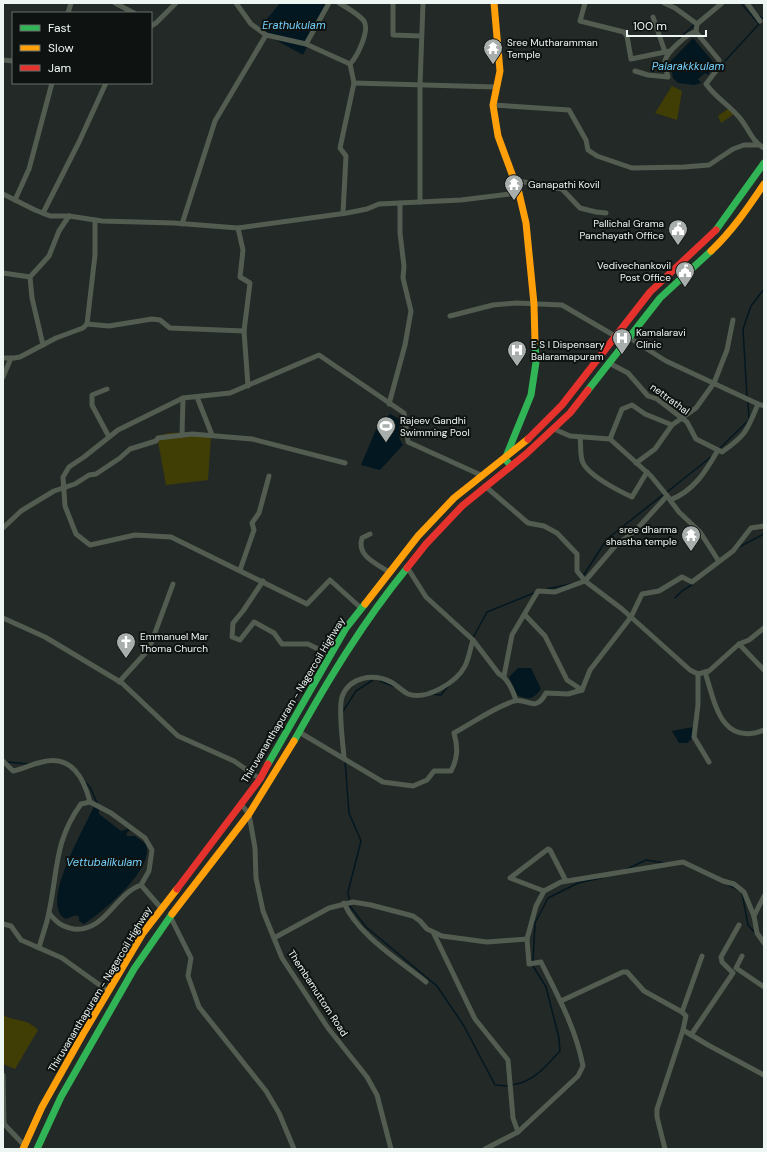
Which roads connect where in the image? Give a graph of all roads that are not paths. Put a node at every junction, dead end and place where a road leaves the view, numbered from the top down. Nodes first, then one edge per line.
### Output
1 (115, 3) edge
2 (176, 3) edge
3 (236, 3) edge
4 (329, 3) edge
5 (339, 3) edge
6 (393, 3) edge
7 (423, 3) edge
8 (494, 3) edge
9 (585, 3) edge
10 (664, 3) edge
11 (722, 3) edge
12 (747, 3) edge
13 (132, 12) edge
14 (653, 17) dead end
15 (760, 21) dead end
16 (696, 23) junction
17 (152, 25) edge
18 (696, 32) junction
19 (266, 35) junction
20 (421, 36) junction
21 (306, 44) junction
22 (667, 52) junction
23 (350, 64) junction
24 (635, 70) dead end
25 (354, 83) junction
26 (52, 84) edge
27 (106, 84) edge
28 (420, 85) junction
29 (496, 86) junction
30 (493, 105) junction
31 (758, 145) junction
32 (764, 148) edge
33 (764, 163) edge
34 (513, 180) junction
35 (764, 184) edge
36 (519, 193) junction
37 (3, 194) edge
38 (15, 200) junction
39 (420, 202) junction
40 (400, 203) junction
41 (42, 213) junction
42 (344, 213) junction
43 (606, 213) dead end
44 (69, 216) junction
45 (95, 220) junction
46 (182, 224) junction
47 (238, 228) junction
48 (3, 273) edge
49 (30, 278) junction
50 (534, 304) junction
51 (450, 316) dead end
52 (733, 320) dead end
53 (87, 324) junction
54 (244, 331) junction
55 (615, 336) junction
56 (628, 337) junction
57 (43, 345) junction
58 (3, 358) edge
59 (11, 358) junction
60 (609, 363) junction
61 (3, 377) edge
62 (714, 383) junction
63 (248, 386) junction
64 (107, 389) dead end
65 (197, 397) junction
66 (183, 398) junction
67 (389, 404) junction
68 (758, 404) junction
69 (764, 406) edge
70 (682, 418) junction
71 (672, 425) junction
72 (554, 429) junction
73 (182, 435) junction
74 (212, 435) junction
75 (109, 437) junction
76 (580, 437) junction
77 (610, 439) junction
78 (718, 450) junction
79 (505, 459) junction
80 (345, 463) dead end
81 (636, 463) junction
82 (511, 466) junction
83 (647, 472) junction
84 (269, 476) dead end
85 (483, 476) junction
86 (486, 486) junction
87 (63, 488) junction
88 (669, 498) junction
89 (764, 526) edge
90 (3, 528) edge
91 (370, 534) dead end
92 (718, 560) junction
93 (408, 567) junction
94 (240, 570) junction
95 (389, 572) junction
96 (263, 581) junction
97 (585, 581) junction
98 (173, 584) dead end
99 (362, 609) junction
100 (524, 615) junction
101 (631, 617) junction
102 (3, 618) edge
103 (764, 628) edge
104 (472, 640) junction
105 (738, 644) junction
106 (330, 655) junction
107 (764, 670) edge
108 (705, 672) junction
109 (698, 674) junction
110 (504, 676) junction
111 (119, 682) junction
112 (582, 690) junction
113 (516, 700) junction
114 (764, 730) edge
115 (299, 732) junction
116 (344, 758) junction
117 (3, 761) edge
118 (709, 762) dead end
119 (260, 779) junction
120 (90, 802) junction
121 (241, 804) junction
122 (249, 814) junction
123 (566, 881) junction
124 (141, 886) junction
125 (544, 891) junction
126 (764, 896) edge
127 (344, 904) junction
128 (161, 908) junction
129 (49, 913) junction
130 (170, 916) junction
131 (754, 916) junction
132 (3, 924) edge
133 (739, 925) dead end
134 (434, 934) junction
135 (274, 938) junction
136 (527, 939) junction
137 (764, 942) edge
138 (39, 948) junction
139 (702, 956) dead end
140 (742, 956) dead end
141 (426, 982) dead end
142 (764, 987) edge
143 (108, 991) junction
144 (561, 1002) junction
145 (682, 1012) junction
146 (683, 1030) junction
147 (691, 1035) junction
148 (3, 1075) edge
149 (764, 1075) edge
150 (518, 1132) junction
151 (24, 1147) edge
152 (37, 1149) edge
153 (294, 1149) edge
154 (391, 1149) edge
155 (486, 1149) edge
156 (665, 1149) edge

1 - 13 street
2 - 17 street
3 - 19 street
4 - 21 street
5 - 23 street
6 - 20 street
7 - 20 street
8 - 29 main road
9 - 22 street
10 - 16 street
11 - 16 street
12 - 15 street
14 - 22 street
16 - 18 street
18 - 22 street
18 - 31 street
19 - 21 street
19 - 46 street
20 - 28 street
21 - 23 street
22 - 24 street
23 - 25 street
25 - 28 street
25 - 42 street
26 - 38 street
27 - 41 street
28 - 29 street
28 - 39 street
29 - 30 main road
30 - 31 street
30 - 34 main road
31 - 32 street
33 - 55 main road, Thiruvananthapuram - Nagercoil Highway
34 - 36 main road
34 - 43 street
35 - 56 main road, Thiruvananthapuram - Nagercoil Highway
36 - 39 street
36 - 50 main road
37 - 38 street
38 - 41 street
39 - 40 street
40 - 42 street
40 - 67 street
41 - 44 street
42 - 47 street
44 - 45 street
44 - 49 street
45 - 46 street
45 - 53 street
46 - 47 street
47 - 54 street
48 - 49 street
49 - 57 street
50 - 51 street
50 - 55 street
50 - 79 main road
52 - 62 street
53 - 54 street
53 - 57 street
54 - 63 street
55 - 79 main road, Thiruvananthapuram - Nagercoil Highway
56 - 60 main road, Thiruvananthapuram - Nagercoil Highway
56 - 62 street
57 - 59 street
58 - 59 street
59 - 61 street
60 - 70 street, nettrathal
60 - 72 main road, Thiruvananthapuram - Nagercoil Highway
62 - 68 street
62 - 70 street
63 - 65 street
63 - 67 street
64 - 75 street
65 - 66 street
65 - 74 street
66 - 73 street
66 - 75 street
67 - 85 street
68 - 69 street
68 - 78 street
70 - 71 street
70 - 78 street, nettrathal
71 - 77 street
71 - 81 street
72 - 76 street
72 - 82 main road, Thiruvananthapuram - Nagercoil Highway
73 - 74 street
73 - 87 street
74 - 80 street
75 - 87 street
76 - 77 street
76 - 83 street
77 - 81 street
78 - 88 street
79 - 82 main road
79 - 85 main road, Thiruvananthapuram - Nagercoil Highway
81 - 83 street
82 - 86 main road, Thiruvananthapuram - Nagercoil Highway
83 - 88 street
84 - 94 street
85 - 95 main road, Thiruvananthapuram - Nagercoil Highway
86 - 93 main road, Thiruvananthapuram - Nagercoil Highway
86 - 97 street
87 - 90 street
87 - 94 street
88 - 92 street
88 - 97 street
89 - 92 street
91 - 95 street
92 - 101 street
93 - 104 street
93 - 115 main road, Thiruvananthapuram - Nagercoil Highway
94 - 96 street
95 - 99 main road, Thiruvananthapuram - Nagercoil Highway
96 - 99 street
96 - 106 street
97 - 100 street
97 - 101 street
98 - 111 street
99 - 106 main road, Thiruvananthapuram - Nagercoil Highway
100 - 110 street
100 - 112 street
101 - 109 street
101 - 112 street
102 - 111 street
103 - 105 street
104 - 110 street
104 - 116 street
105 - 107 street
105 - 108 street
106 - 119 main road, Thiruvananthapuram - Nagercoil Highway
108 - 109 street
108 - 114 street
109 - 118 street
110 - 113 street
111 - 119 street
112 - 113 street
113 - 116 street
115 - 116 street
115 - 122 main road, Thiruvananthapuram - Nagercoil Highway
117 - 120 street
119 - 121 main road, Thiruvananthapuram - Nagercoil Highway
120 - 124 street
120 - 129 street
121 - 122 street
121 - 128 main road, Thiruvananthapuram - Nagercoil Highway
122 - 130 main road, Thiruvananthapuram - Nagercoil Highway
122 - 135 street, Thembamuttom Road
123 - 125 street
123 - 125 street
123 - 131 street
124 - 128 street
124 - 129 street
125 - 136 street
126 - 131 street
127 - 134 street
127 - 135 street
127 - 141 street
128 - 143 main road, Thiruvananthapuram - Nagercoil Highway
129 - 138 street
130 - 152 main road, Thiruvananthapuram - Nagercoil Highway
130 - 153 street
131 - 137 street
132 - 138 street
133 - 147 street
134 - 136 street
134 - 150 street
135 - 154 street, Thembamuttom Road
136 - 144 street
138 - 143 street
139 - 145 street
140 - 142 street
143 - 151 main road, Thiruvananthapuram - Nagercoil Highway
144 - 145 street
144 - 150 street
145 - 146 street
146 - 147 street
146 - 156 street
147 - 149 street
148 - 151 street
150 - 155 street

